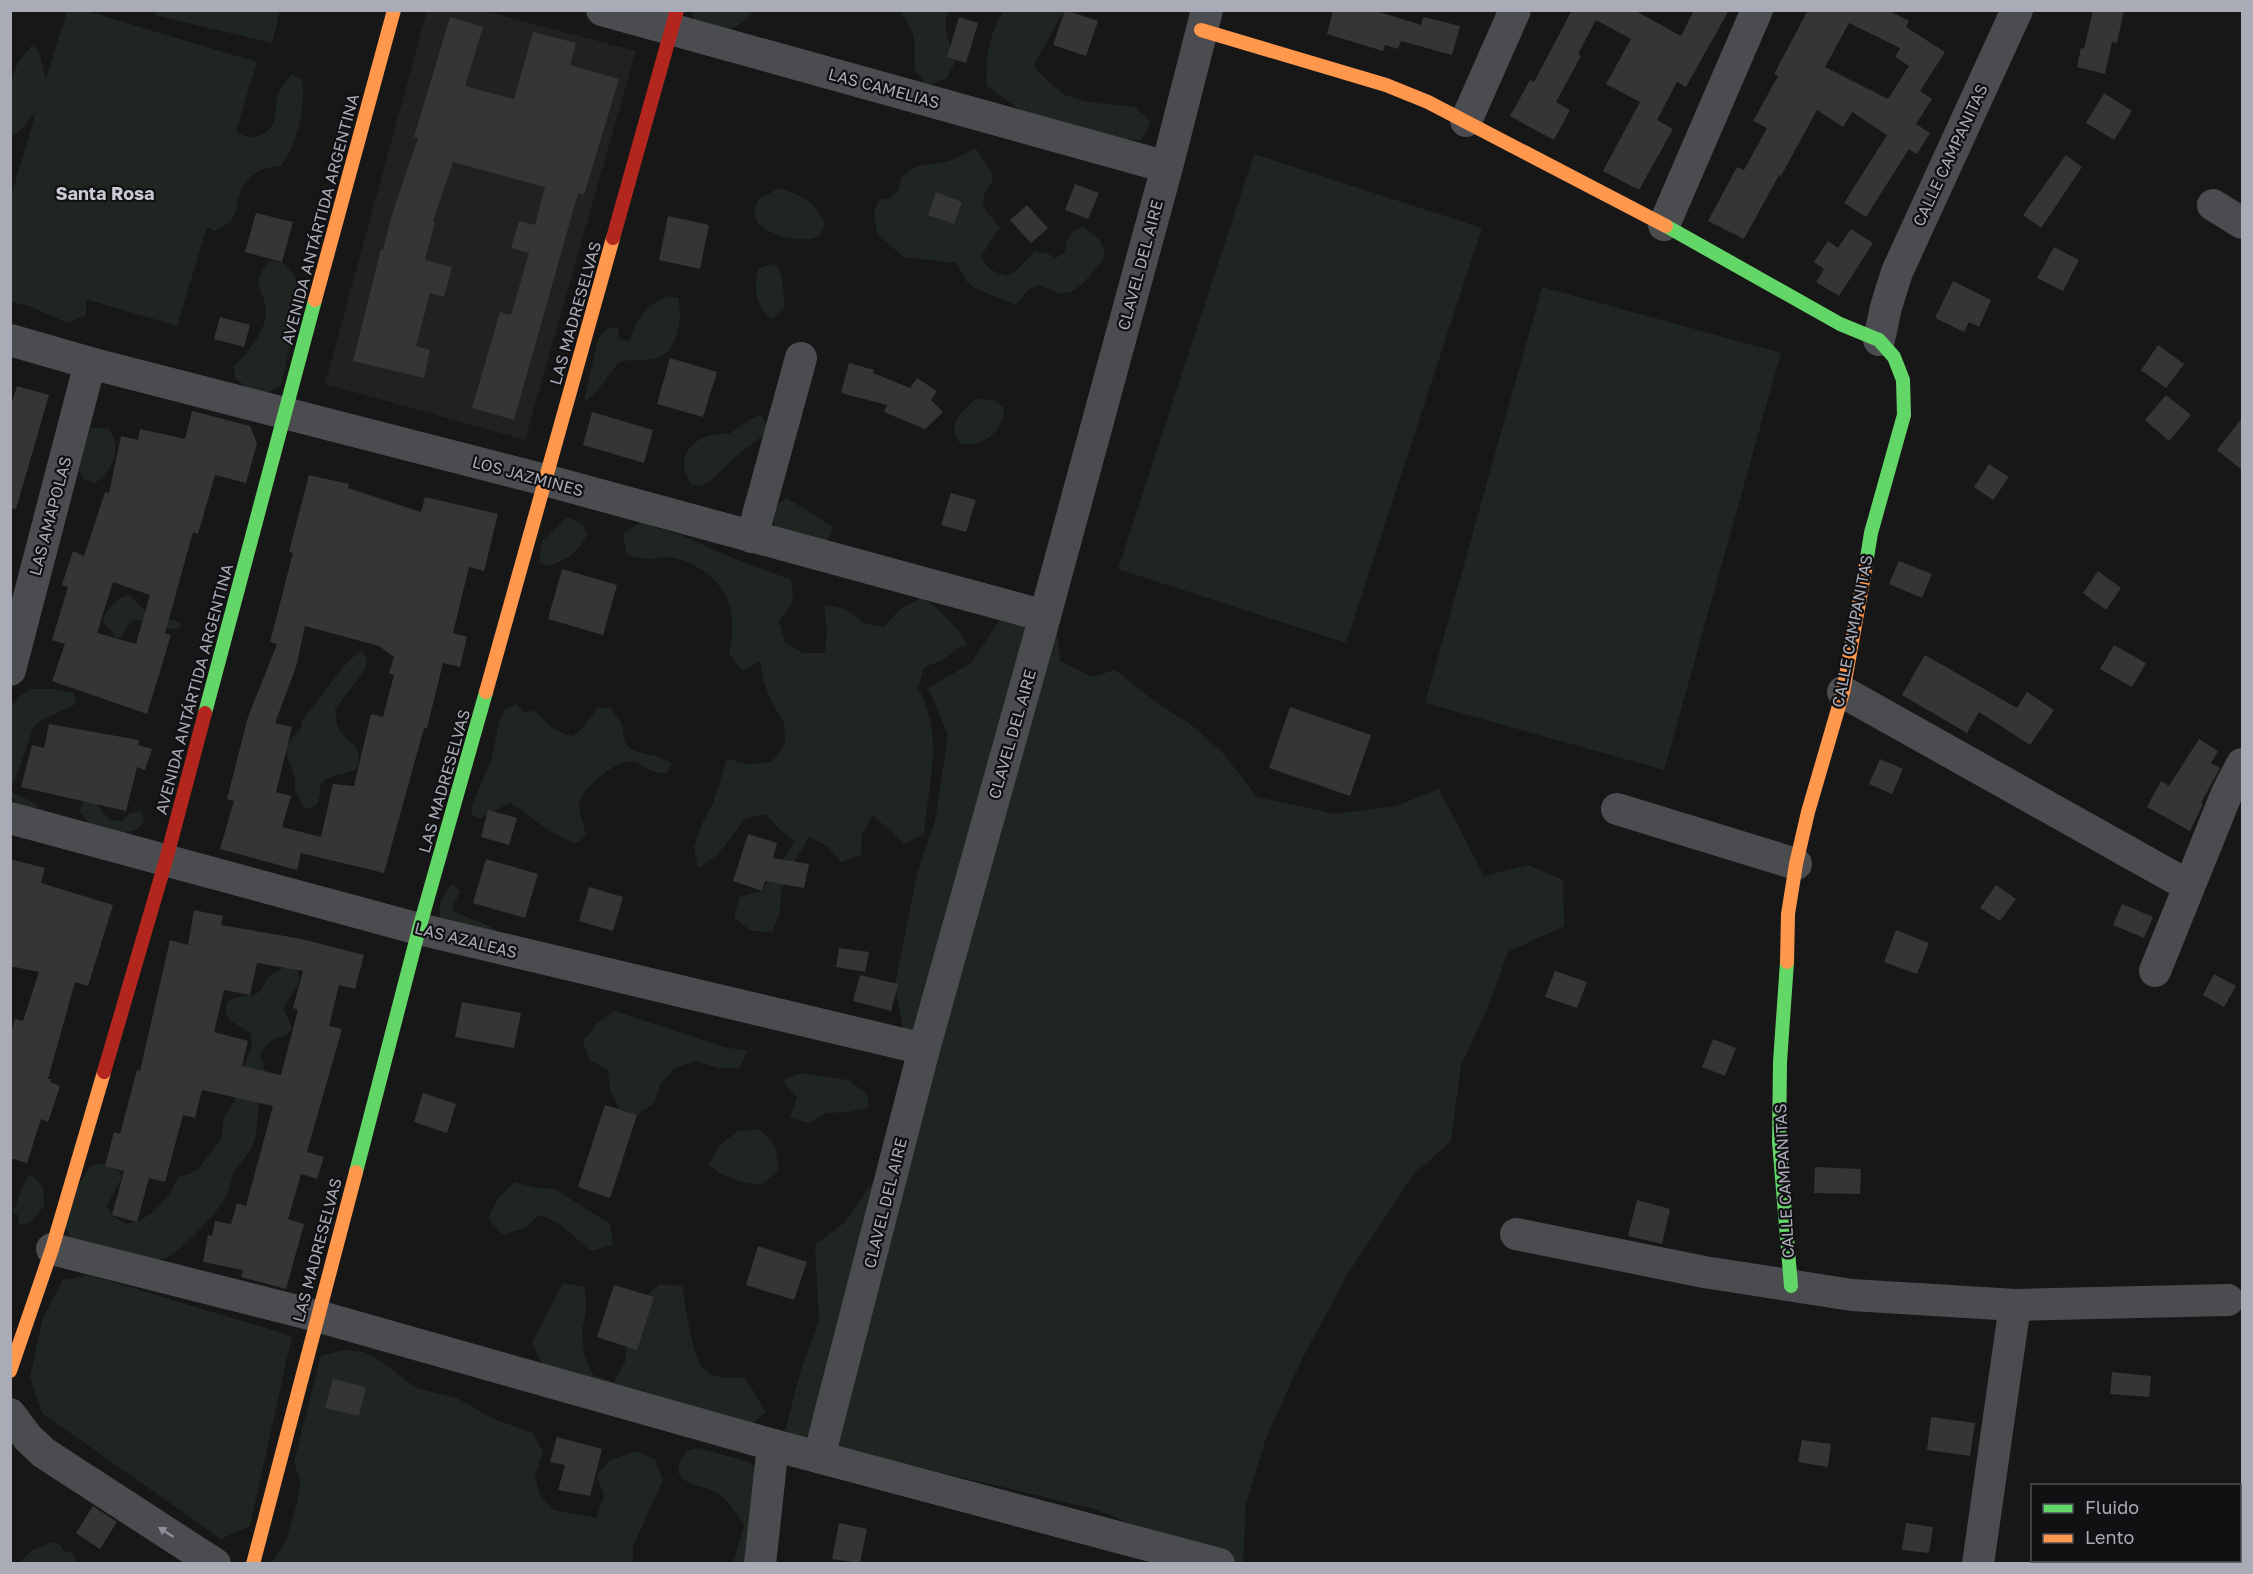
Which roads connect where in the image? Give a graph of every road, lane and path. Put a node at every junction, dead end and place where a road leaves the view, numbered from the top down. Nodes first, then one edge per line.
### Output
1 (394, 10) edge
2 (602, 10) edge
3 (1515, 10) edge
4 (1757, 10) edge
5 (2010, 13) edge
6 (675, 20) edge
7 (1204, 20) edge
8 (1466, 121) junction
9 (1167, 166) junction
10 (2213, 205) dead end
11 (2242, 224) edge
12 (1664, 225) junction
13 (10, 339) edge
14 (1879, 340) junction
15 (801, 358) dead end
16 (90, 363) junction
17 (284, 413) junction
18 (545, 480) junction
19 (752, 537) junction
20 (1045, 616) junction
21 (10, 670) edge
22 (1843, 692) junction
23 (2242, 764) edge
24 (1617, 809) dead end
25 (10, 818) edge
26 (166, 860) junction
27 (1796, 864) junction
28 (2189, 886) junction
29 (419, 929) junction
30 (2155, 971) dead end
31 (924, 1049) junction
32 (1516, 1233) dead end
33 (52, 1249) junction
34 (1791, 1286) junction
35 (2228, 1300) dead end
36 (2015, 1305) junction
37 (317, 1316) junction
38 (10, 1371) edge
39 (10, 1414) edge
40 (773, 1445) junction
41 (819, 1457) junction
42 (215, 1563) edge
43 (253, 1563) edge
44 (760, 1563) edge
45 (1219, 1563) edge
46 (1978, 1563) edge

1 - 17 street, AVENIDA ANTÁRTIDA ARGENTINA
2 - 6 street, LAS CAMELIAS
3 - 8 street
4 - 12 street
5 - 14 street, CALLE CAMPANITAS
6 - 9 street, LAS CAMELIAS
6 - 18 street, LAS MADRESELVAS
7 - 8 street
7 - 9 street, CLAVEL DEL AIRE
8 - 12 street
9 - 20 street, CLAVEL DEL AIRE
10 - 11 street
12 - 14 street
13 - 16 street, LOS JAZMINES
14 - 22 street, CALLE CAMPANITAS
15 - 19 street
16 - 17 street, LOS JAZMINES
16 - 21 street, LAS AMAPOLAS
17 - 18 street, LOS JAZMINES
17 - 26 street, AVENIDA ANTÁRTIDA ARGENTINA
18 - 19 street, LOS JAZMINES
18 - 29 street, LAS MADRESELVAS
19 - 20 street, LOS JAZMINES
20 - 31 street, CLAVEL DEL AIRE
22 - 27 street, CALLE CAMPANITAS
22 - 28 street
23 - 28 street
24 - 27 street
25 - 26 street, LAS AZALEAS
26 - 29 street, LAS AZALEAS
26 - 33 street, AVENIDA ANTÁRTIDA ARGENTINA
27 - 34 street, CALLE CAMPANITAS
28 - 30 street
29 - 31 street, LAS AZALEAS
29 - 37 street, LAS MADRESELVAS
31 - 41 street, CLAVEL DEL AIRE
32 - 34 street
33 - 37 street
33 - 38 street, AVENIDA ANTÁRTIDA ARGENTINA
34 - 36 street
35 - 36 street
36 - 46 street
37 - 40 street
37 - 43 street, LAS MADRESELVAS
42 -> 39 street
40 - 41 street
40 - 44 street
41 - 45 street

